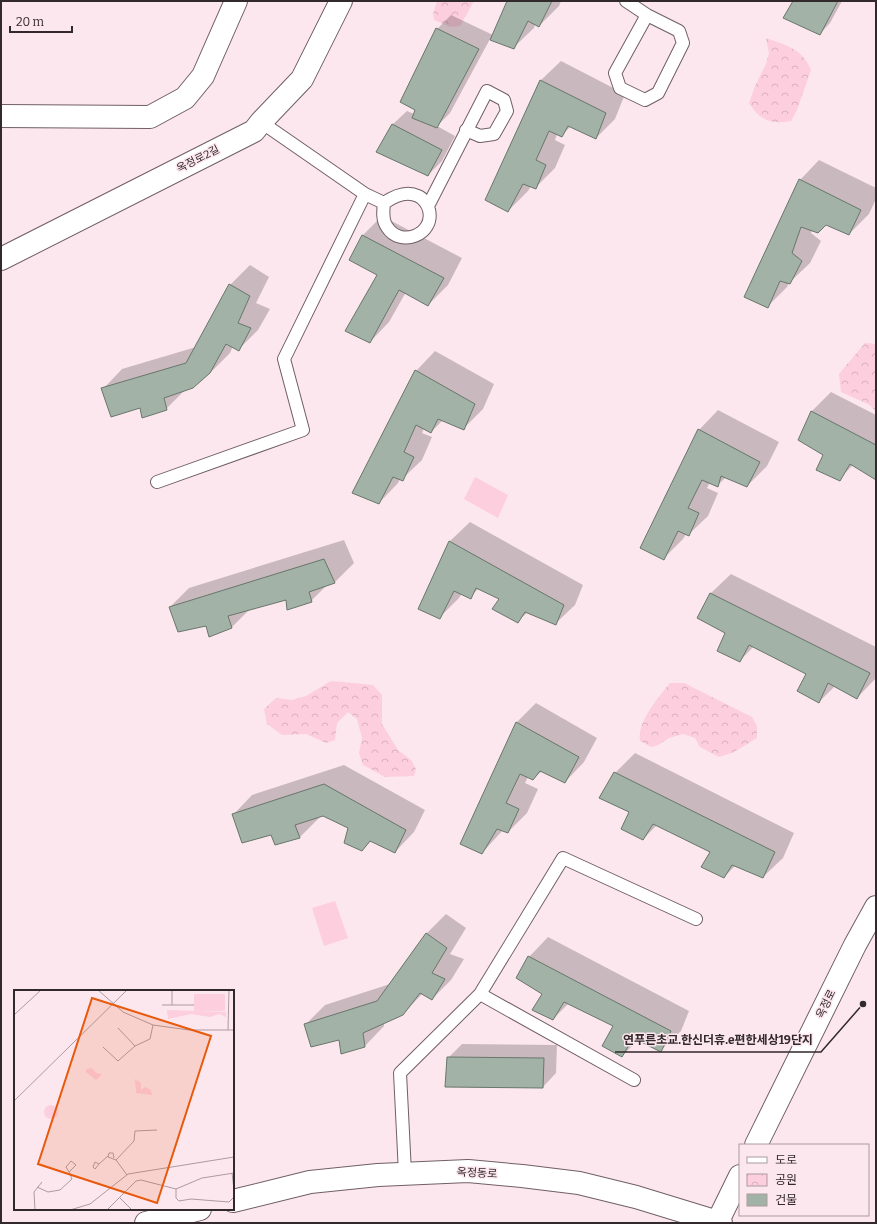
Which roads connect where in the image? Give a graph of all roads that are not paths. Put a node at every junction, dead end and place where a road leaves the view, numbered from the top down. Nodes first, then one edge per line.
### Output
1 (236, 1) edge
2 (341, 1) edge
3 (626, 1) edge
4 (647, 14) junction
5 (1, 116) edge
6 (261, 122) junction
7 (466, 130) dead end
8 (365, 194) junction
9 (384, 203) junction
10 (428, 206) junction
11 (1, 259) edge
12 (157, 482) dead end
13 (876, 906) edge
14 (696, 919) dead end
15 (480, 994) junction
16 (634, 1080) dead end
17 (756, 1144) edge
18 (405, 1173) junction
19 (739, 1178) edge
20 (234, 1201) edge
21 (196, 1210) edge
22 (718, 1222) edge
23 (146, 1223) edge

1 - 5 street
2 - 6 street, 옥정로2길
3 - 4 lane
4 - 4 lane
6 - 8 lane
6 - 11 street, 옥정로2길
7 - 10 lane
8 - 9 lane
8 - 12 lane
9 - 10 lane
9 - 10 lane
13 - 17 street, 옥정로
14 - 15 lane
15 - 16 lane
15 - 18 lane
18 - 20 street, 옥정동로
18 - 22 street, 옥정동로
19 - 22 street
21 - 23 street

